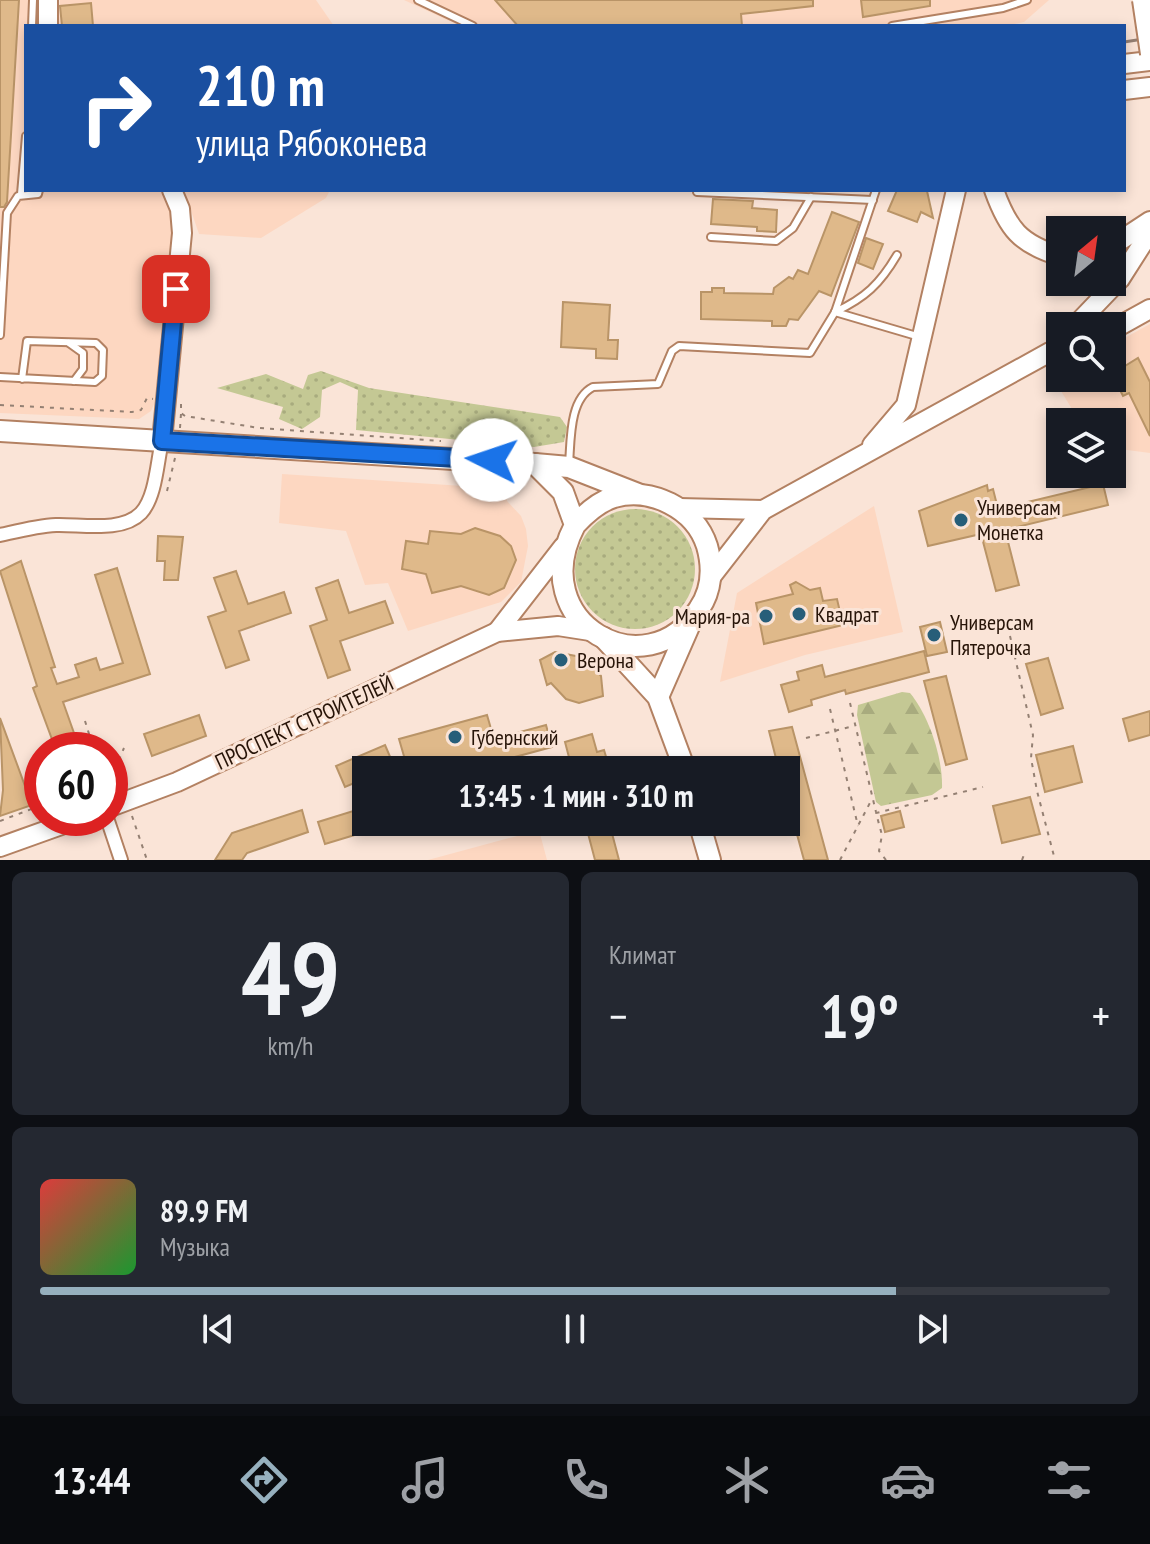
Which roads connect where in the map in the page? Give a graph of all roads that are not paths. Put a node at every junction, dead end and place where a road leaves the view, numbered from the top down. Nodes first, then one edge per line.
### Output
1 (33, 0) edge
2 (48, 0) edge
3 (418, 0) edge
4 (1027, 0) edge
5 (1142, 0) edge
6 (32, 24) edge
7 (48, 24) edge
8 (469, 24) edge
9 (904, 24) edge
10 (1150, 54) edge
11 (1150, 61) edge
12 (1126, 64) edge
13 (1150, 87) edge
14 (1126, 90) edge
15 (24, 159) edge
16 (38, 192) edge
17 (173, 192) edge
18 (697, 192) edge
19 (875, 192) edge
20 (956, 192) edge
21 (995, 192) edge
22 (21, 194) junction
23 (811, 197) junction
24 (873, 200) junction
25 (3, 213) edge
26 (1150, 221) edge
27 (1150, 232) edge
28 (711, 237) dead end
29 (1126, 237) edge
30 (1046, 252) edge
31 (897, 255) dead end
32 (1150, 309) edge
33 (835, 312) junction
34 (1088, 312) edge
35 (0, 318) edge
36 (1126, 322) edge
37 (0, 335) edge
38 (922, 338) junction
39 (65, 341) junction
40 (1046, 354) edge
41 (0, 377) edge
42 (22, 379) junction
43 (74, 381) junction
44 (0, 431) edge
45 (170, 441) junction
46 (865, 453) junction
47 (535, 464) junction
48 (569, 467) junction
49 (638, 494) junction
50 (679, 508) junction
51 (763, 510) junction
52 (575, 525) junction
53 (0, 535) edge
54 (563, 547) junction
55 (711, 577) junction
56 (692, 621) junction
57 (497, 632) junction
58 (597, 635) junction
59 (658, 697) junction
60 (680, 756) edge
61 (128, 800) edge
62 (31, 836) edge
63 (113, 836) edge
64 (703, 836) edge
65 (0, 847) edge
66 (121, 860) edge
67 (710, 860) edge

1 - 6 lane
2 - 7 main road
3 - 8 lane
4 - 9 lane
5 - 10 main road, bridge
11 - 12 main road
13 - 14 main road
15 - 22 lane
16 - 22 lane
17 - 45 main road
18 - 23 lane
19 - 24 lane
20 - 38 main road
21 - 30 main road
22 - 25 lane
23 - 24 lane
23 - 28 lane
24 - 33 lane
25 - 35 lane
26 - 29 main road
27 - 34 main road
31 - 33 lane
32 - 36 main road
33 - 38 lane
33 - 48 lane
35 - 37 lane
38 - 46 main road
39 - 42 lane
39 - 43 lane
39 - 43 lane
40 - 46 main road
41 - 42 lane
42 - 43 lane
44 - 45 main road
45 - 47 main road
45 - 53 street
46 - 51 main road
47 - 48 main road
47 - 52 main road
48 - 49 main road
49 - 50 main road
49 - 52 main road
50 - 51 main road
50 - 55 main road
51 - 55 main road
52 - 54 main road
54 - 57 main road
54 - 58 main road
55 - 56 main road
56 - 58 main road
56 - 59 main road
57 - 58 main road
57 - 61 main road, ПРОСПЕКТ СТРОИТЕЛЕЙ
58 - 59 main road
59 - 60 main road
62 - 65 main road
63 - 66 street
64 - 67 main road

